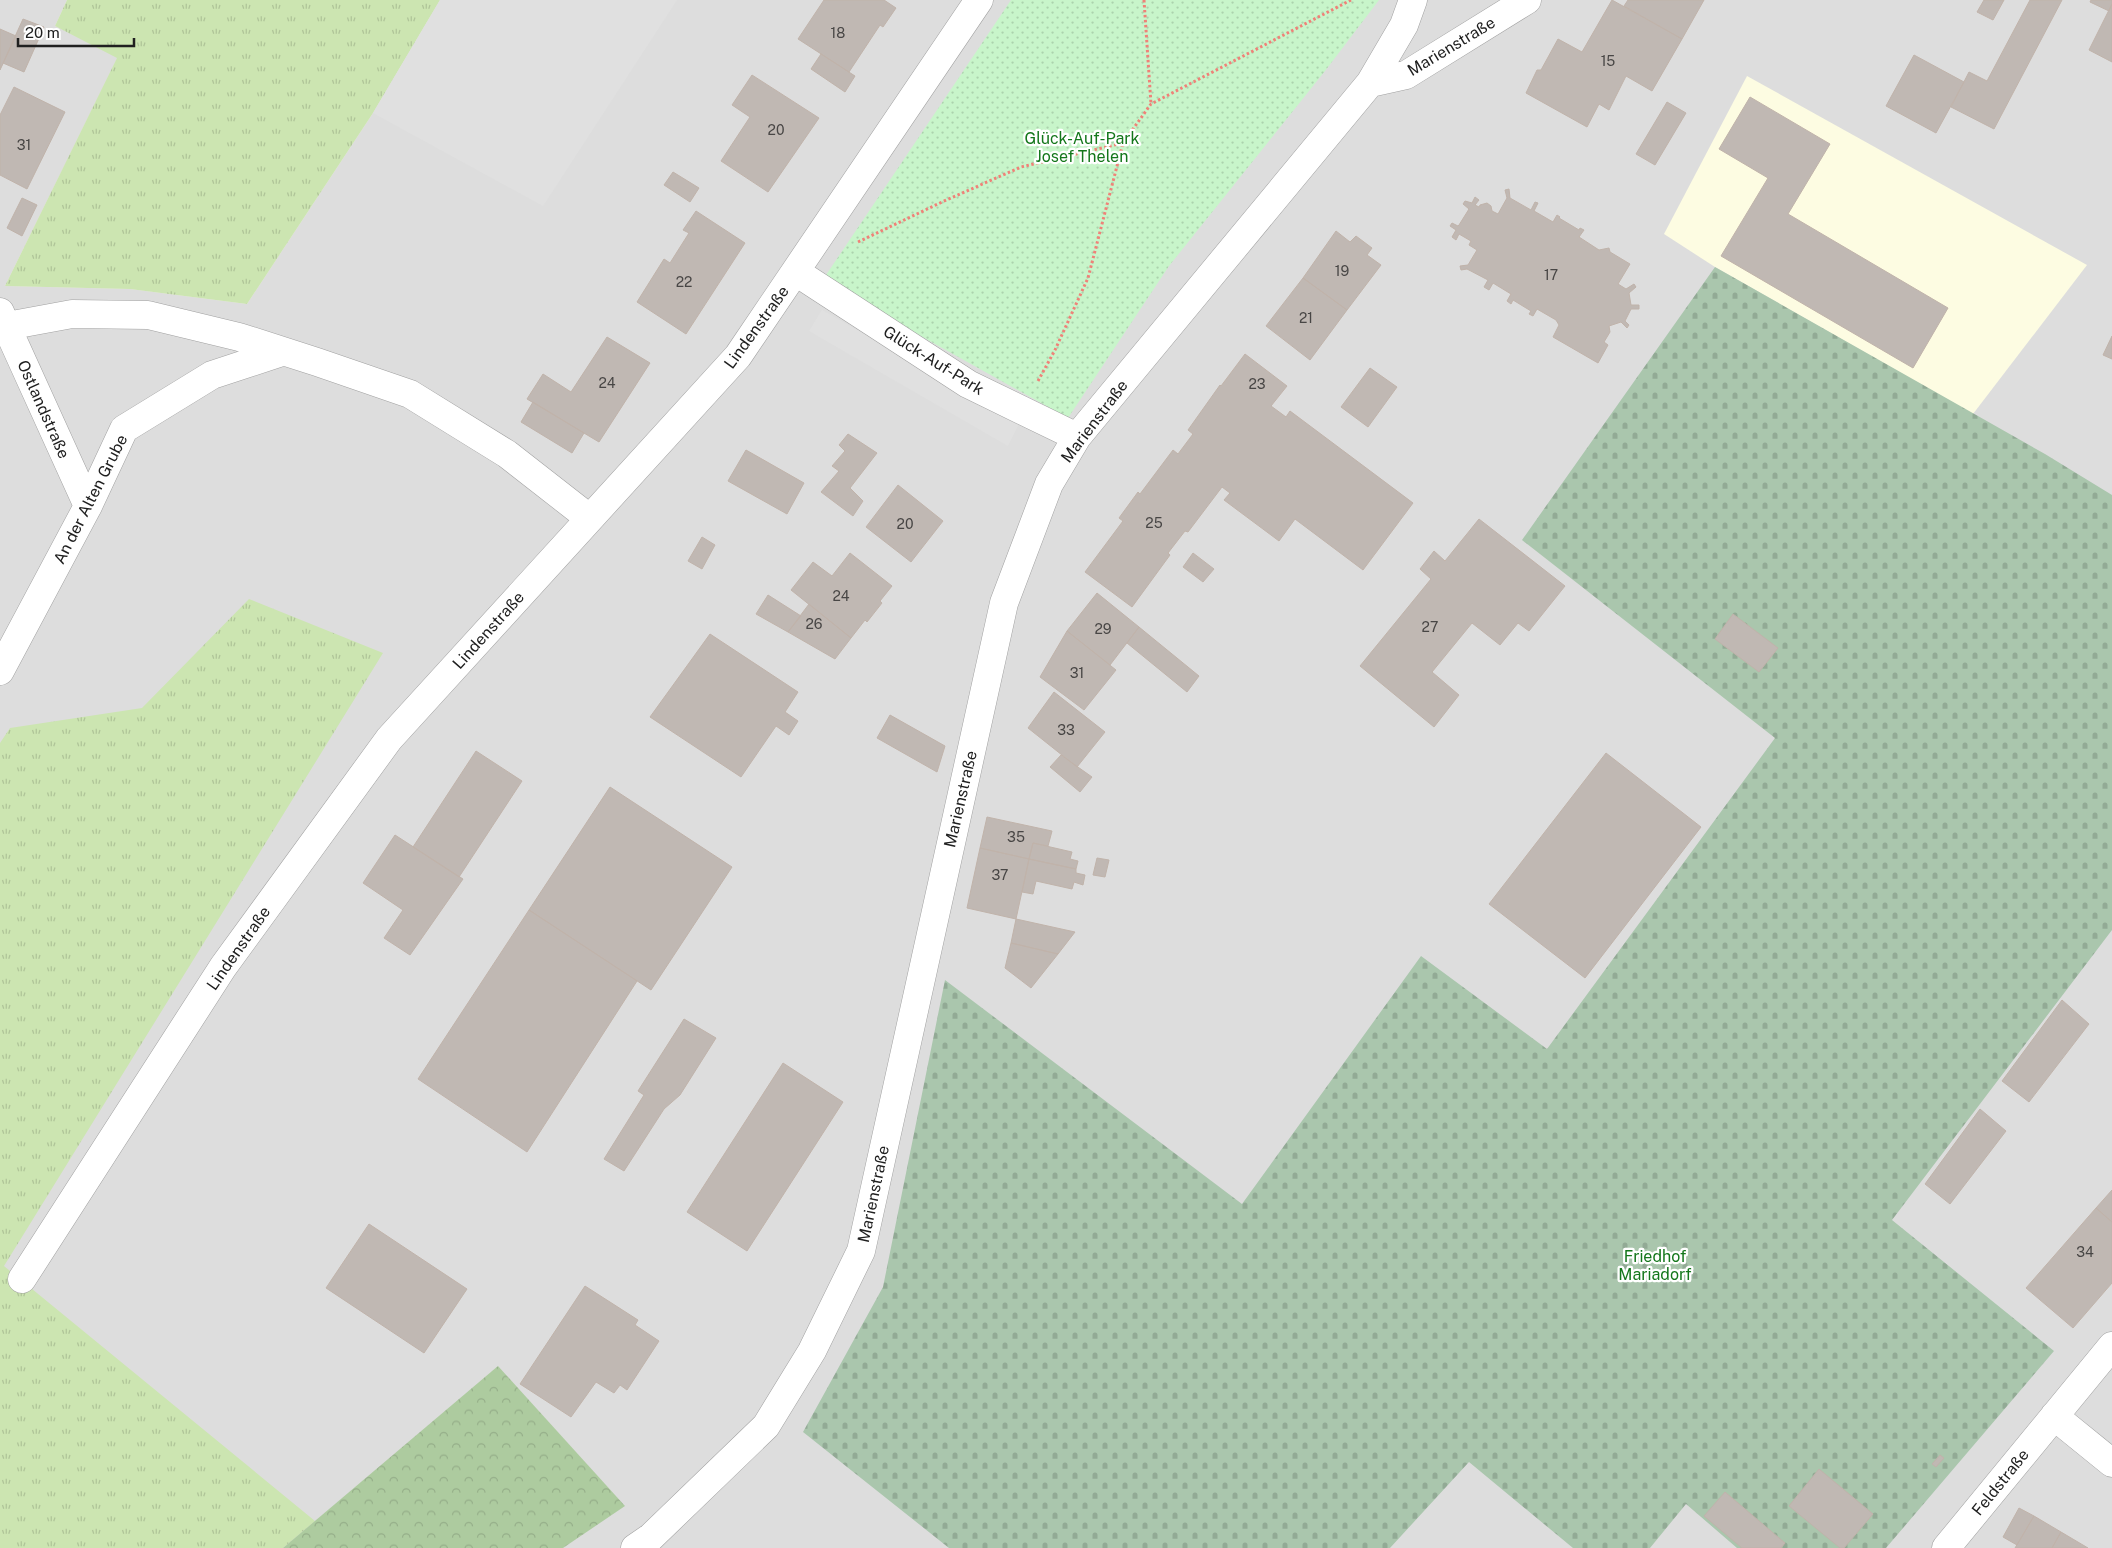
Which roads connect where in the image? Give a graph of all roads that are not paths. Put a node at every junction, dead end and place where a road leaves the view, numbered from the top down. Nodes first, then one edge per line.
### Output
1 (979, 0) edge
2 (1413, 0) edge
3 (1527, 0) edge
4 (1370, 83) junction
5 (796, 272) junction
6 (3, 319) edge
7 (282, 352) junction
8 (1077, 437) junction
9 (88, 506) junction
10 (589, 518) junction
11 (0, 671) edge
12 (22, 1279) dead end
13 (2112, 1346) edge
14 (2054, 1416) junction
15 (2112, 1463) edge
16 (635, 1548) edge
17 (1946, 1548) edge

1 - 5 street, Lindenstraße
2 - 4 street, Marienstraße
3 - 4 street, Marienstraße
4 - 8 street, Marienstraße
5 - 8 street, Glück-Auf-Park
5 - 10 street, Lindenstraße
6 - 7 street
6 - 9 street, Ostlandstraße
7 - 9 street, An der Alten Grube
7 - 10 street
8 - 16 street, Marienstraße
9 - 11 street, An der Alten Grube
10 - 12 street, Lindenstraße
13 - 14 street, Feldstraße
14 - 15 street
14 - 17 street, Feldstraße

